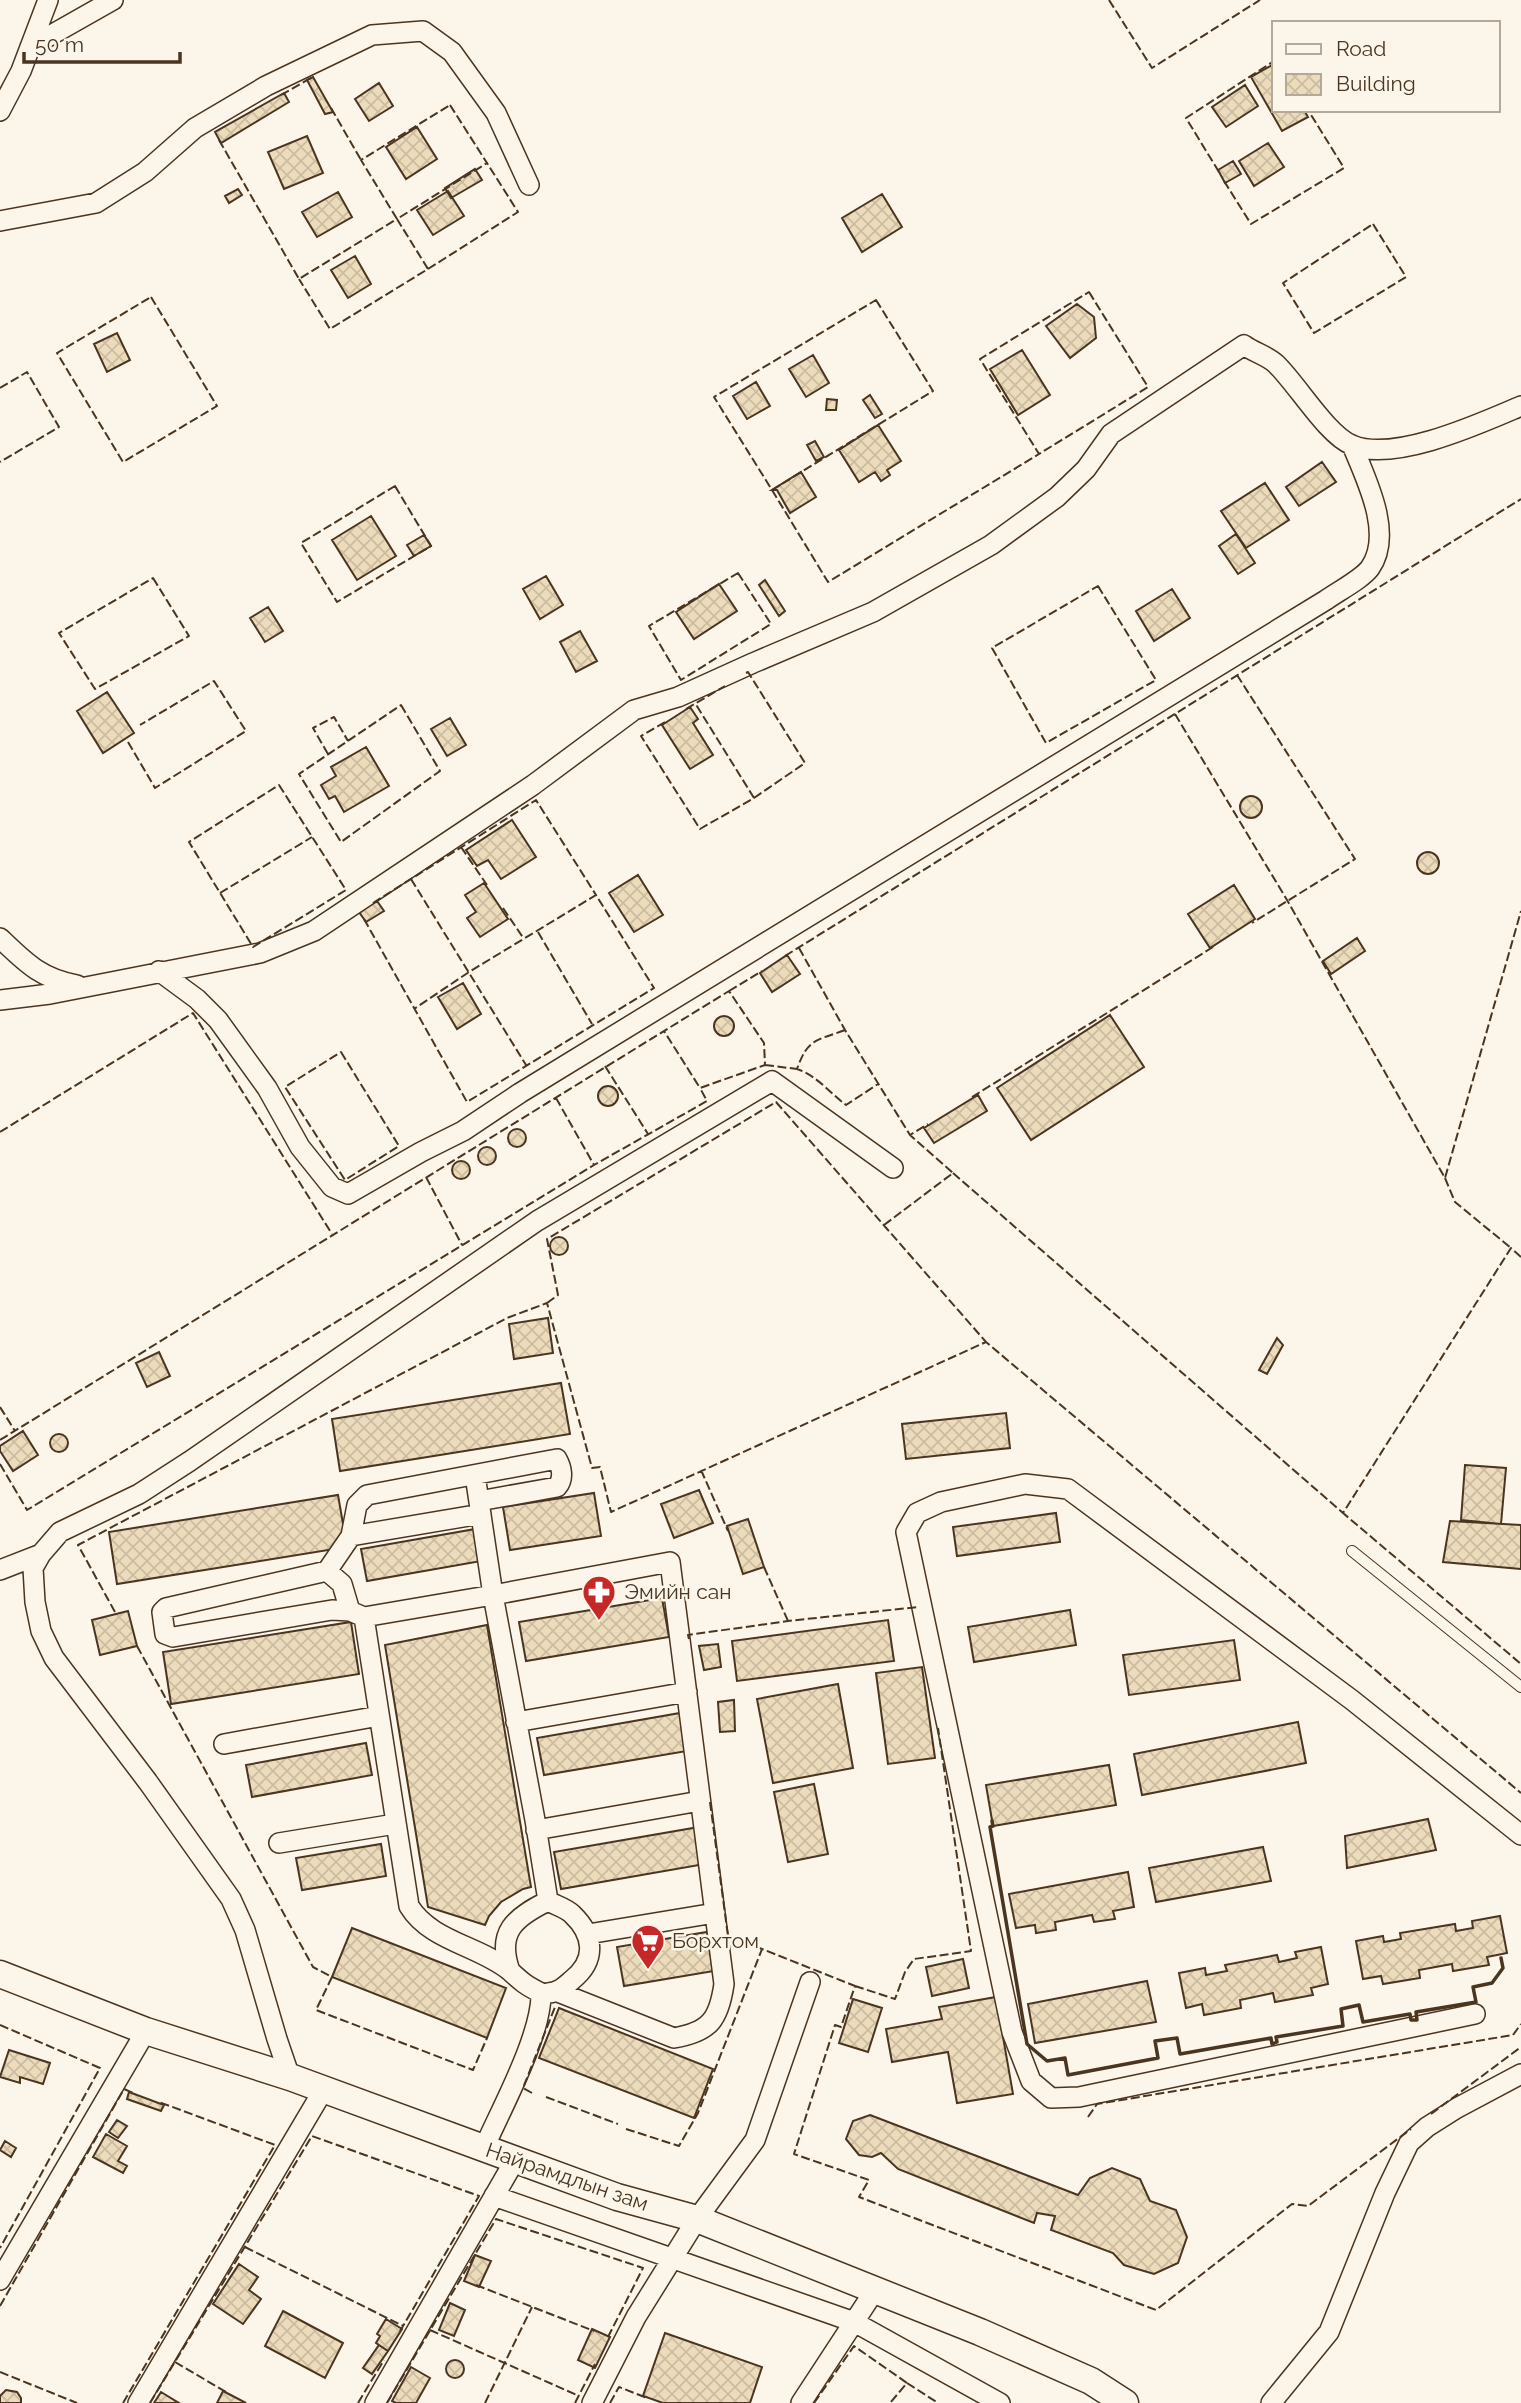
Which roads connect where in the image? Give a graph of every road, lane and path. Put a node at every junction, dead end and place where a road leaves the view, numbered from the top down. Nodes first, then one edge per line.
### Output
1 (48, 0) edge
2 (113, 0) edge
3 (30, 47) junction
4 (0, 111) edge
5 (528, 186) dead end
6 (0, 221) edge
7 (1521, 406) edge
8 (1352, 445) junction
9 (0, 938) edge
10 (159, 971) junction
11 (85, 987) junction
12 (0, 1000) edge
13 (893, 1168) dead end
14 (475, 1475) junction
15 (480, 1508) junction
16 (351, 1535) junction
17 (1352, 1551) dead end
18 (41, 1554) junction
19 (0, 1570) edge
20 (327, 1571) junction
21 (493, 1595) junction
22 (357, 1614) junction
23 (1521, 1687) edge
24 (687, 1692) junction
25 (379, 1716) junction
26 (516, 1722) junction
27 (224, 1744) dead end
28 (701, 1801) junction
29 (395, 1824) junction
30 (536, 1830) junction
31 (1521, 1835) edge
32 (279, 1843) dead end
33 (548, 1901) junction
34 (715, 1913) junction
35 (588, 1934) junction
36 (510, 1971) junction
37 (0, 1973) edge
38 (810, 1982) dead end
39 (549, 1992) junction
40 (1475, 2014) dead end
41 (146, 2031) junction
42 (1521, 2074) edge
43 (290, 2077) junction
44 (324, 2089) junction
45 (484, 2148) junction
46 (515, 2160) junction
47 (494, 2196) junction
48 (697, 2219) junction
49 (672, 2260) junction
50 (0, 2280) edge
51 (875, 2290) junction
52 (854, 2322) junction
53 (138, 2403) edge
54 (375, 2403) edge
55 (592, 2403) edge
56 (801, 2403) edge
57 (1000, 2403) edge
58 (1125, 2403) edge
59 (1271, 2403) edge

1 - 3 street
2 - 3 street
3 - 4 street
5 - 6 street
7 - 8 street
8 - 10 street
8 - 10 street
9 - 11 street
10 - 11 street
11 - 12 street
13 - 18 street
14 - 15 street
14 - 15 street
14 - 16 street
15 - 16 street
15 - 21 street
16 - 20 street
17 - 23 lane
18 - 19 street
18 - 43 street
20 - 22 street
20 - 22 street
21 - 22 street
21 - 24 street
21 - 26 street
22 - 25 street
24 - 26 street
24 - 28 street
25 - 27 street
25 - 29 street
26 - 30 street
28 - 30 street
28 - 34 street
29 - 32 street
29 - 36 street
30 - 33 street
31 - 40 street
33 - 35 street
33 - 36 street
34 - 35 street
34 - 39 street
35 - 39 street
36 - 39 street
37 - 41 main road, Найрамдлын зам
38 - 48 street
39 - 45 street
41 - 43 main road, Найрамдлын зам
41 - 50 street
42 - 59 street
43 - 44 main road, Найрамдлын зам
44 - 45 main road, Найрамдлын зам
44 - 53 street
45 - 46 main road, Найрамдлын зам
46 - 47 street
46 - 48 main road, Найрамдлын зам
47 - 49 street
47 - 54 street
48 - 49 street
48 - 51 main road, Найрамдлын зам
49 - 52 street
49 - 55 street
51 - 52 street
51 - 58 main road, Найрамдлын зам
52 - 56 street
52 - 57 street

